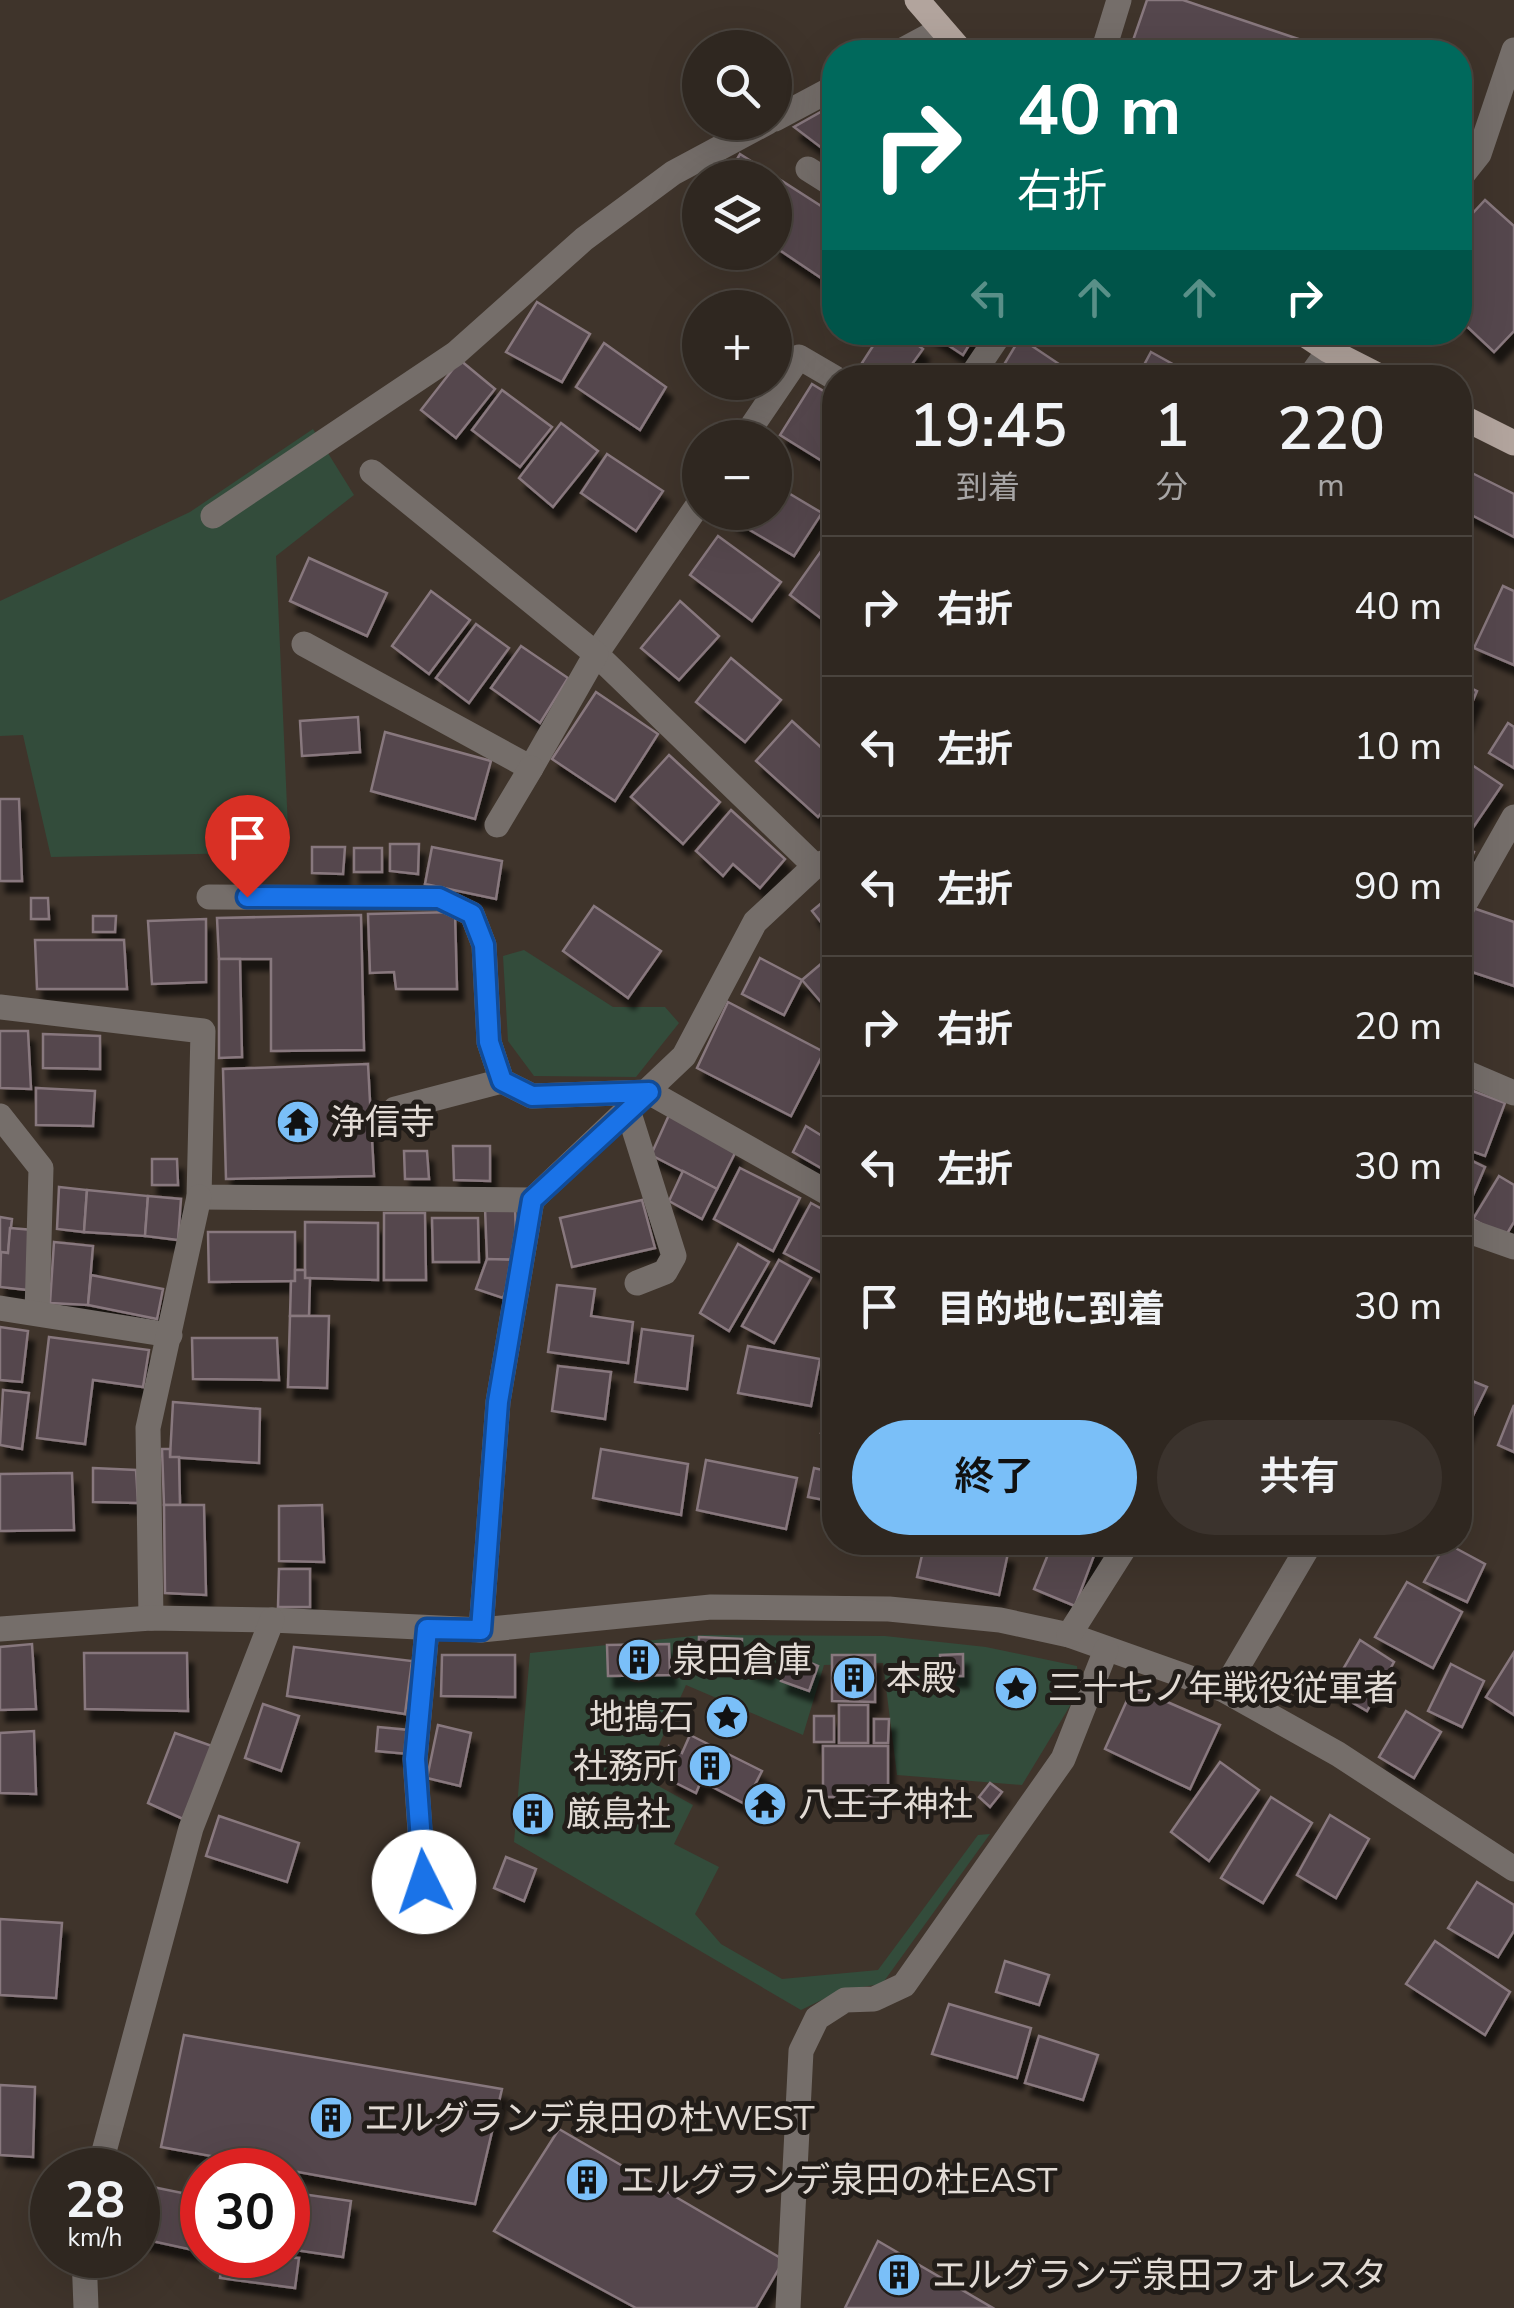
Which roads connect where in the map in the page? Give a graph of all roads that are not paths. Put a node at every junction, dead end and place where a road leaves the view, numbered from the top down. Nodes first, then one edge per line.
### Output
1 (917, 0) edge
2 (1118, 0) edge
3 (940, 30) junction
4 (921, 40) edge
5 (950, 40) edge
6 (1106, 40) edge
7 (1514, 50) edge
8 (822, 94) edge
9 (792, 110) edge
10 (735, 140) edge
11 (1472, 163) edge
12 (808, 169) dead end
13 (822, 178) edge
14 (1340, 345) edge
15 (1366, 365) edge
16 (822, 370) edge
17 (756, 420) edge
18 (1472, 422) edge
19 (1514, 442) edge
20 (372, 472) dead end
21 (213, 516) dead end
22 (682, 528) edge
23 (304, 644) dead end
24 (596, 654) junction
25 (531, 768) junction
26 (1514, 817) edge
27 (497, 826) dead end
28 (822, 859) edge
29 (822, 865) edge
30 (1472, 891) edge
31 (209, 897) dead end
32 (0, 1007) edge
33 (1472, 1075) edge
34 (502, 1081) junction
35 (649, 1092) junction
36 (1514, 1093) edge
37 (395, 1109) dead end
38 (628, 1110) junction
39 (0, 1116) edge
40 (822, 1190) edge
41 (199, 1197) junction
42 (532, 1200) junction
43 (1472, 1232) edge
44 (1514, 1247) edge
45 (638, 1283) dead end
46 (0, 1308) edge
47 (37, 1313) junction
48 (170, 1335) junction
49 (1120, 1555) edge
50 (1303, 1555) edge
51 (151, 1618) junction
52 (272, 1620) junction
53 (427, 1629) junction
54 (0, 1630) edge
55 (481, 1630) junction
56 (1069, 1635) junction
57 (1106, 1650) junction
58 (1224, 1690) junction
59 (1514, 1869) edge
60 (425, 1902) dead end
61 (105, 2148) edge
62 (85, 2278) edge
63 (86, 2308) edge
64 (788, 2308) edge

1 - 3 main road
2 - 6 street
3 - 4 street
3 - 5 main road
7 - 11 street
8 - 9 street
10 - 21 street
12 - 13 street
14 - 15 main road
16 - 17 street
18 - 19 main road
20 - 24 street
22 - 24 street
23 - 25 street
24 - 25 street
24 - 28 street
25 - 27 street
26 - 30 street
29 - 35 street
31 - 34 street
32 - 41 street
33 - 36 street
34 - 35 street
34 - 37 street
35 - 38 street
35 - 40 street
38 - 42 street
38 - 45 street
39 - 47 street
41 - 42 street
41 - 48 street
42 - 55 street
43 - 44 street
46 - 47 street
47 - 48 street
48 - 51 street
49 - 56 street
50 - 58 street
51 - 52 street
51 - 54 street
52 - 53 street
52 - 61 street
53 - 55 street
53 - 60 street
55 - 56 street
56 - 57 street
57 - 58 street
57 - 64 street
58 - 59 street
62 - 63 street

